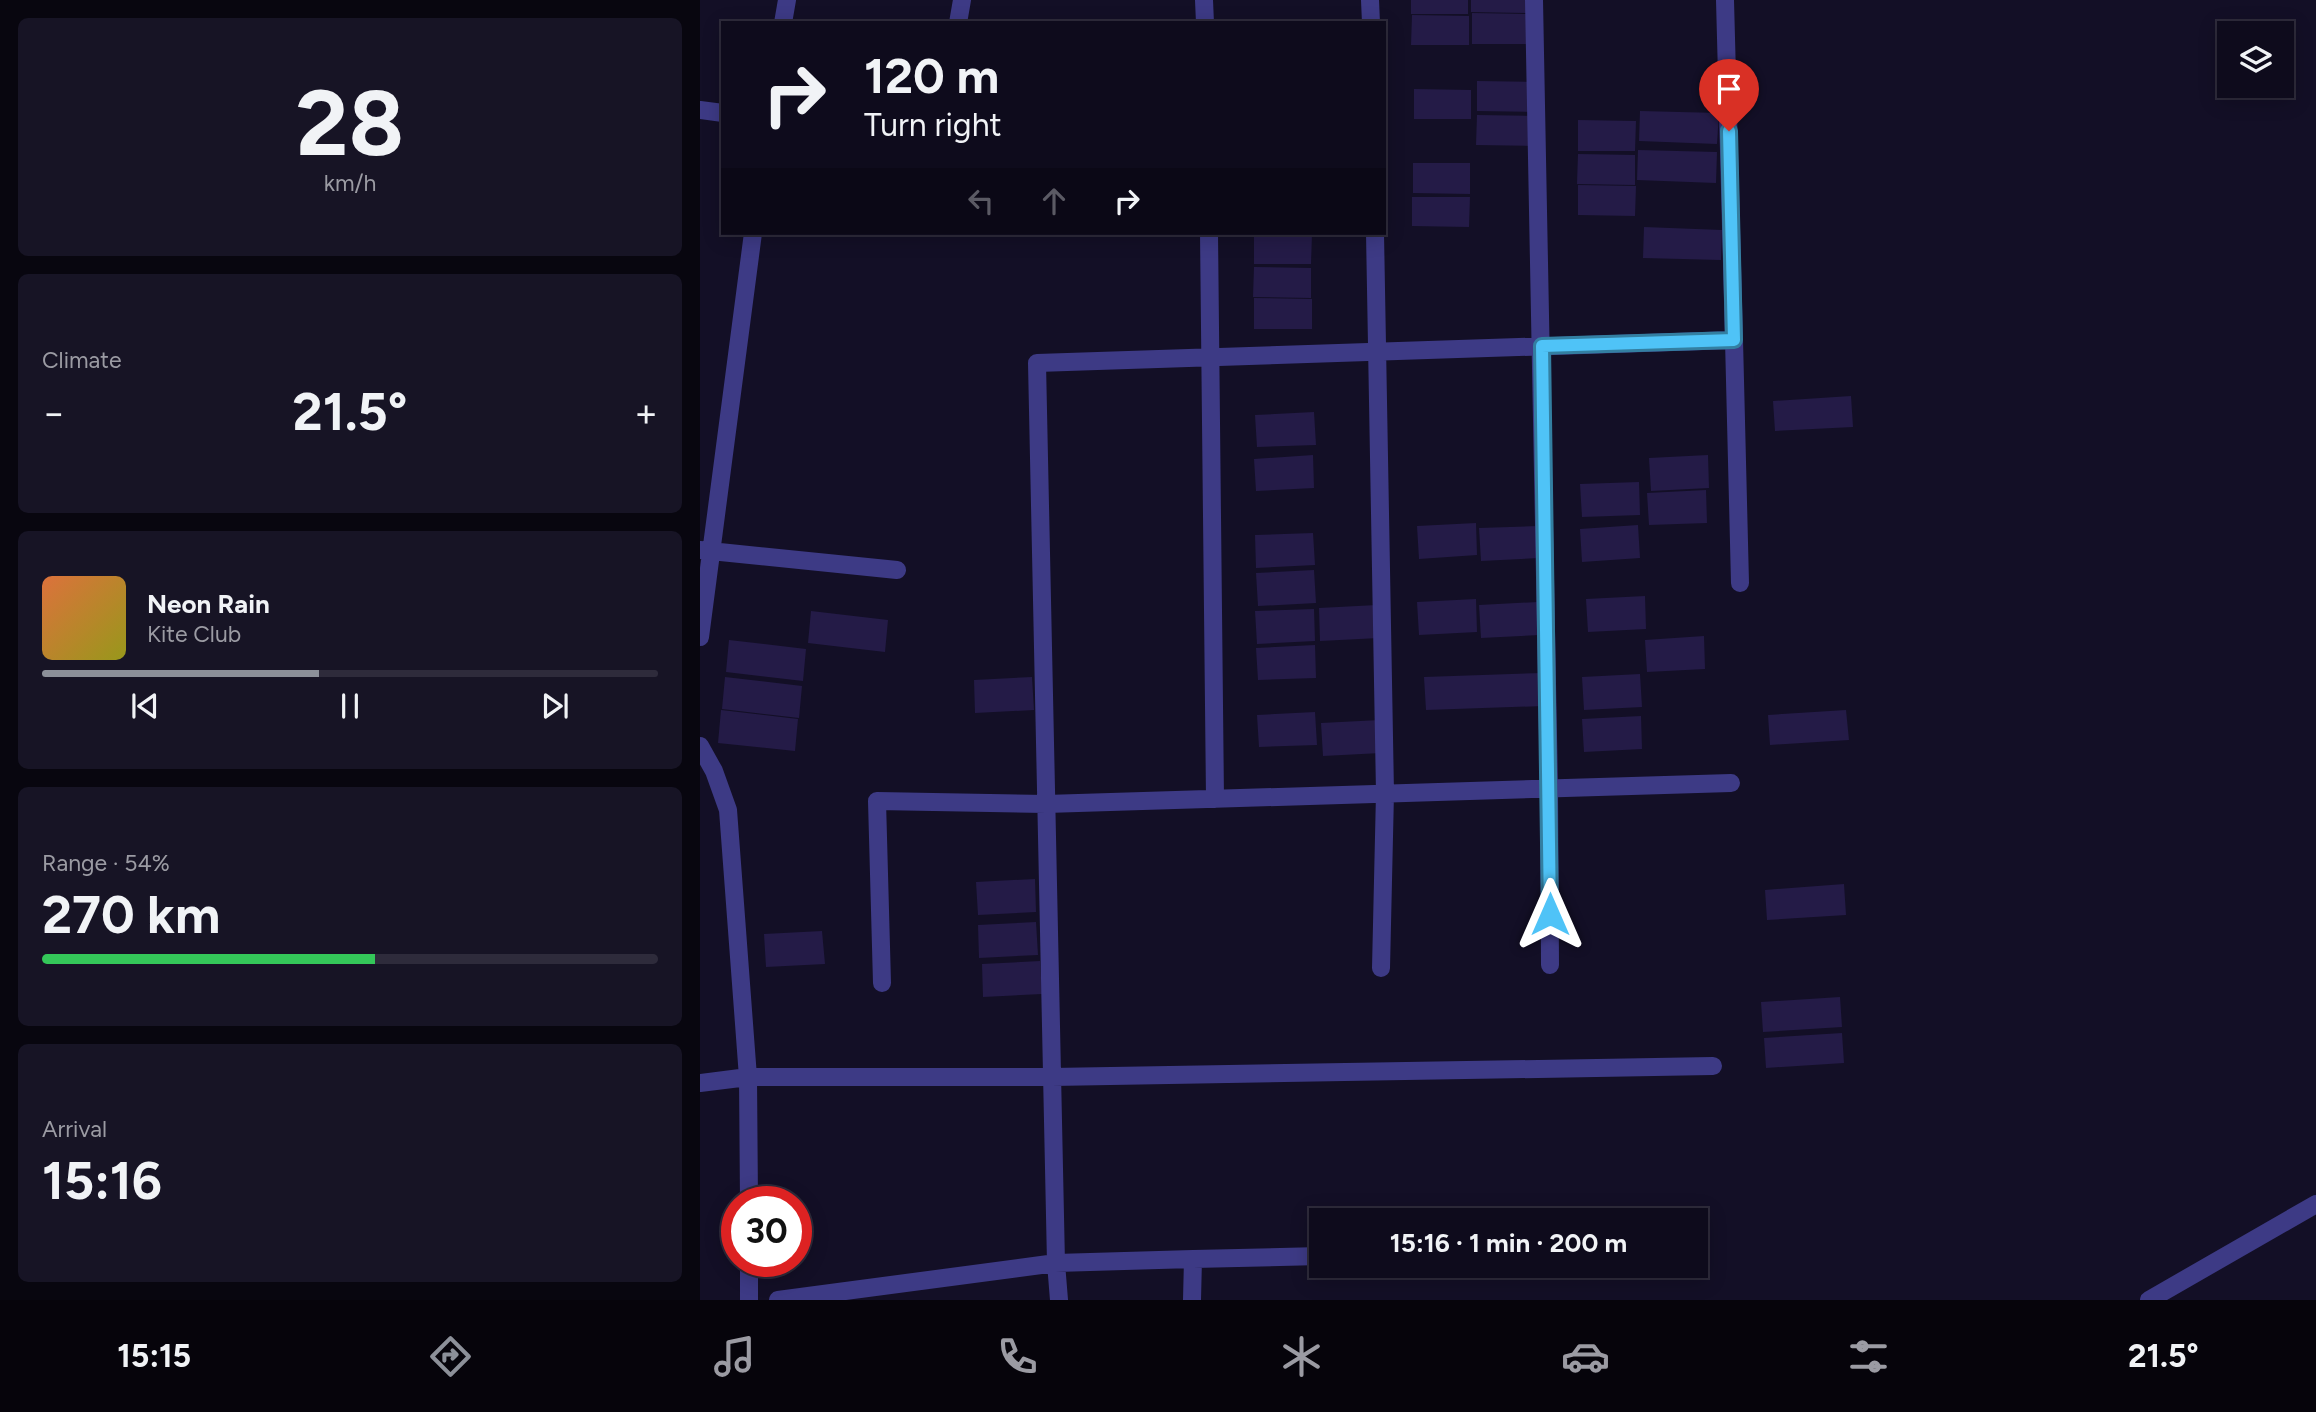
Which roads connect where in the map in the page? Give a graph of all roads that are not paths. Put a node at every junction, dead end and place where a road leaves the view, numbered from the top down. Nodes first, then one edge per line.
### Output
1 (787, 0) edge
2 (962, 0) edge
3 (1205, 0) edge
4 (1370, 0) edge
5 (1534, 0) edge
6 (1725, 0) edge
7 (783, 21) edge
8 (958, 21) edge
9 (1205, 21) edge
10 (1371, 21) edge
11 (700, 110) edge
12 (721, 113) edge
13 (753, 235) edge
14 (1209, 235) edge
15 (1375, 235) edge
16 (1734, 340) junction
17 (1542, 346) junction
18 (1377, 352) junction
19 (1211, 357) junction
20 (705, 551) edge
21 (897, 570) dead end
22 (1740, 583) dead end
23 (700, 637) edge
24 (700, 746) edge
25 (1731, 783) dead end
26 (1549, 788) junction
27 (1385, 793) junction
28 (1215, 799) junction
29 (1046, 804) junction
30 (1550, 965) dead end
31 (1381, 968) dead end
32 (882, 983) dead end
33 (1713, 1066) dead end
34 (748, 1077) junction
35 (1052, 1077) junction
36 (700, 1083) edge
37 (749, 1186) edge
38 (2316, 1204) edge
39 (1309, 1256) edge
40 (1194, 1259) junction
41 (1056, 1263) junction
42 (749, 1277) edge
43 (749, 1300) edge
44 (778, 1300) edge
45 (1059, 1300) edge
46 (1192, 1300) edge
47 (2149, 1300) edge

1 - 7 street
2 - 8 street
3 - 9 street
4 - 10 street
5 - 17 street
6 - 16 street
11 - 12 street
13 - 20 street
14 - 19 street
15 - 18 street
16 - 17 street
16 - 22 street
17 - 18 street
17 - 26 street
18 - 19 street
18 - 27 street
19 - 28 street
19 - 29 street
20 - 21 street
20 - 23 street
24 - 34 street
25 - 26 street
26 - 27 street
26 - 30 street
27 - 28 street
27 - 31 street
28 - 29 street
29 - 32 street
29 - 35 street
33 - 35 street
34 - 35 street
34 - 36 street
34 - 37 street
35 - 41 street
38 - 47 street
39 - 40 street
40 - 41 street
40 - 46 street
41 - 44 street
41 - 45 street
42 - 43 street

